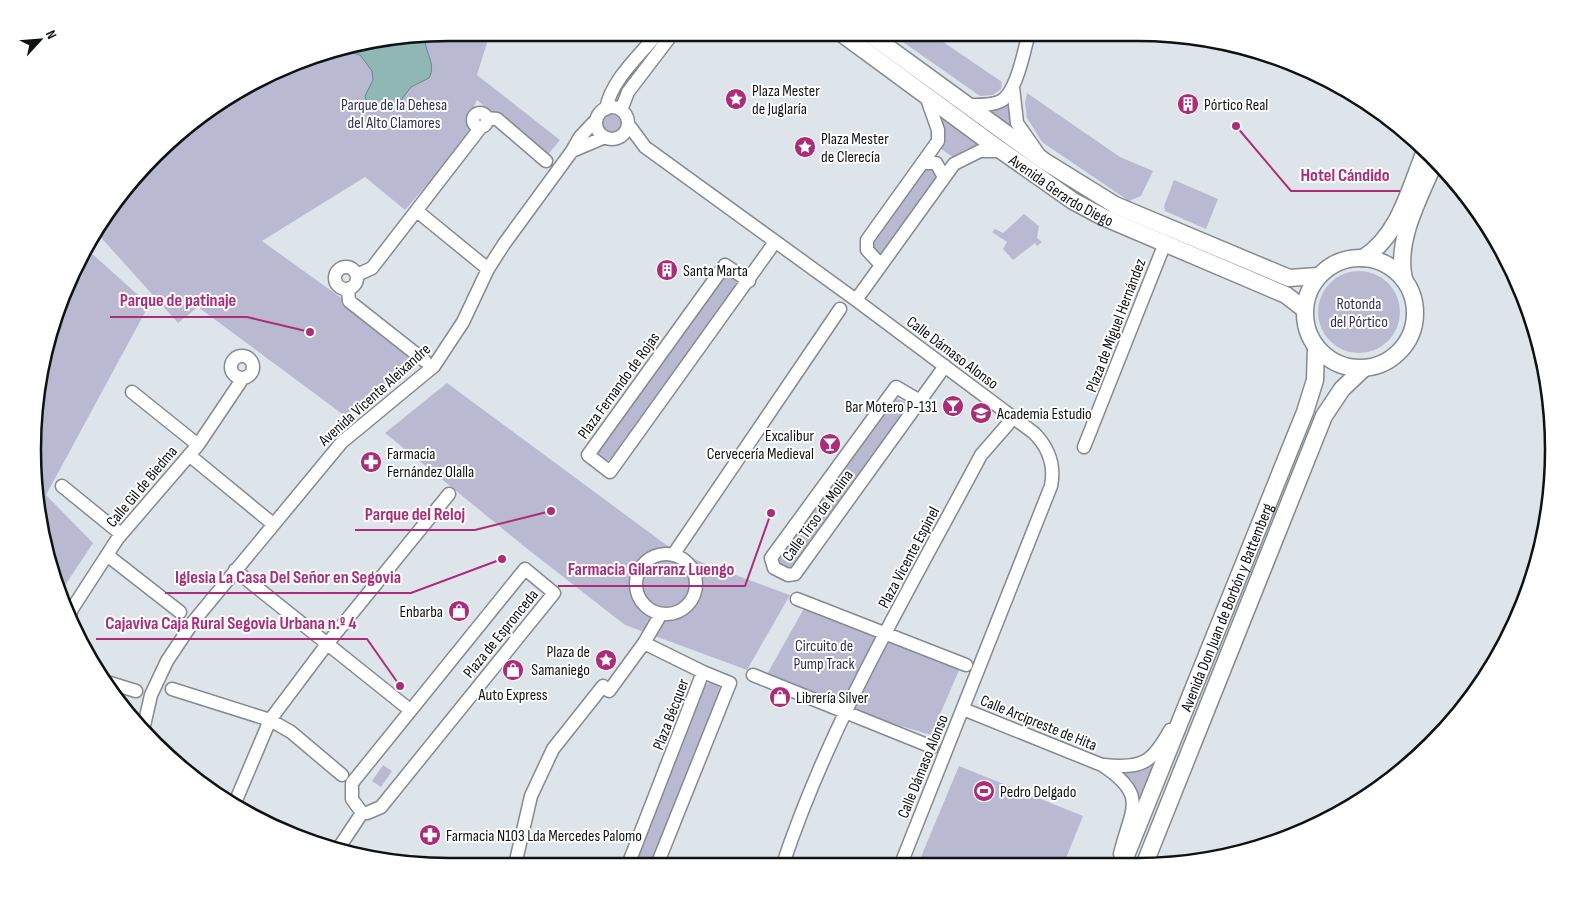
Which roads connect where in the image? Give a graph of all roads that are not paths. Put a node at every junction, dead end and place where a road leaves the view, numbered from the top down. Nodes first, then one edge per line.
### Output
1 (652, 41) edge
2 (667, 41) edge
3 (852, 41) edge
4 (879, 41) edge
5 (1027, 41) edge
6 (1013, 87) junction
7 (926, 96) junction
8 (966, 105) junction
9 (606, 109) junction
10 (621, 110) junction
11 (596, 120) junction
12 (628, 124) junction
13 (610, 138) junction
14 (645, 148) junction
15 (572, 151) junction
16 (1002, 151) junction
17 (1422, 158) edge
18 (546, 161) dead end
19 (1044, 161) junction
20 (924, 164) junction
21 (1431, 168) edge
22 (944, 177) junction
23 (417, 211) junction
24 (775, 242) junction
25 (1165, 243) junction
26 (1362, 258) junction
27 (881, 265) junction
28 (488, 269) junction
29 (357, 275) junction
30 (1318, 276) junction
31 (1404, 280) junction
32 (749, 281) junction
33 (348, 289) junction
34 (856, 300) junction
35 (840, 309) dead end
36 (1304, 309) junction
37 (1316, 347) junction
38 (425, 361) dead end
39 (945, 366) junction
40 (1363, 369) junction
41 (242, 378) dead end
42 (132, 392) dead end
43 (920, 401) junction
44 (1008, 424) dead end
45 (1084, 447) dead end
46 (193, 450) junction
47 (62, 486) dead end
48 (449, 494) dead end
49 (273, 524) junction
50 (121, 534) junction
51 (107, 555) junction
52 (674, 555) junction
53 (235, 570) junction
54 (797, 598) dead end
55 (73, 608) edge
56 (180, 612) dead end
57 (661, 614) junction
58 (885, 635) junction
59 (644, 642) junction
60 (327, 644) junction
61 (966, 665) dead end
62 (1203, 666) junction
63 (703, 672) junction
64 (753, 675) dead end
65 (117, 685) edge
66 (172, 689) dead end
67 (136, 691) dead end
68 (963, 709) junction
69 (410, 710) junction
70 (844, 712) junction
71 (270, 720) junction
72 (145, 721) edge
73 (932, 747) dead end
74 (1102, 765) junction
75 (342, 775) dead end
76 (237, 798) edge
77 (362, 813) junction
78 (342, 843) edge
79 (517, 858) edge
80 (631, 858) edge
81 (660, 858) edge
82 (785, 858) edge
83 (902, 858) edge
84 (1119, 858) edge
85 (1125, 858) edge
86 (1147, 858) edge

1 - 9 street
2 - 10 street
3 - 7 main road, Avenida Gerardo Diego
4 - 8 main road, Avenida Gerardo Diego
5 - 6 street
6 - 8 street
6 - 19 street
7 - 16 main road, Avenida Gerardo Diego
7 - 20 street
8 - 19 main road, Avenida Gerardo Diego
9 - 10 street
9 - 11 street
10 - 12 street
11 - 13 street
11 - 15 street, Avenida Vicente Aleixandre
12 - 13 street
12 - 14 street, Calle Dámaso Alonso
13 - 14 street, Calle Dámaso Alonso
13 - 15 street
14 - 24 street, Calle Dámaso Alonso
15 - 28 street, Avenida Vicente Aleixandre
16 - 22 street
16 - 25 main road, Avenida Gerardo Diego
17 - 26 main road
18 - 23 street
19 - 30 main road, Avenida Gerardo Diego
20 - 22 street
20 - 27 street
21 - 31 main road
22 - 27 street
23 - 28 street
23 - 29 street
24 - 32 street, Plaza Fernando de Rojas
24 - 34 street, Calle Dámaso Alonso
25 - 36 main road, Avenida Gerardo Diego
25 - 45 street, Plaza de Miguel Hernández
26 - 30 main road
26 - 31 main road
27 - 34 street
28 - 49 street, Avenida Vicente Aleixandre
29 - 33 street
29 - 33 street
30 - 36 main road
31 - 40 main road
32 - 32 street, Plaza Fernando de Rojas
33 - 38 street
34 - 39 street, Calle Dámaso Alonso
35 - 52 street
36 - 37 main road
37 - 40 main road
37 - 62 main road, Avenida Don Juan de Borbón y Battemberg
39 - 43 street, Calle Tirso de Molina
39 - 68 street, Calle Dámaso Alonso
40 - 86 main road, Avenida Don Juan de Borbón y Battemberg
41 - 46 street, Calle Gil de Biedma
42 - 46 street
43 - 43 street, Calle Tirso de Molina
44 - 58 street, Plaza Vicente Espinel
46 - 49 street
46 - 50 street, Calle Gil de Biedma
47 - 50 street
48 - 60 street
49 - 53 street, Avenida Vicente Aleixandre
50 - 51 street, Calle Gil de Biedma
51 - 55 street, Calle Gil de Biedma
51 - 56 street
52 - 57 street
52 - 57 street
53 - 60 street
53 - 72 street, Avenida Vicente Aleixandre
54 - 58 street
57 - 59 street
58 - 61 street
58 - 70 street, Plaza Vicente Espinel
59 - 63 street
59 - 79 street
60 - 69 street
60 - 71 street
62 - 74 street, Calle Arcipreste de Hita
62 - 85 main road, Avenida Don Juan de Borbón y Battemberg
63 - 80 street, Plaza Bécquer
63 - 81 street, Plaza Bécquer
64 - 70 street
65 - 67 street
66 - 71 street
68 - 74 street, Calle Arcipreste de Hita
68 - 83 street, Calle Dámaso Alonso
69 - 77 street, Plaza de Espronceda
69 - 77 street, Plaza de Espronceda
70 - 73 street
70 - 82 street, Plaza Vicente Espinel
71 - 75 street
71 - 76 street
74 - 84 street, Calle Arcipreste de Hita
77 - 78 street

